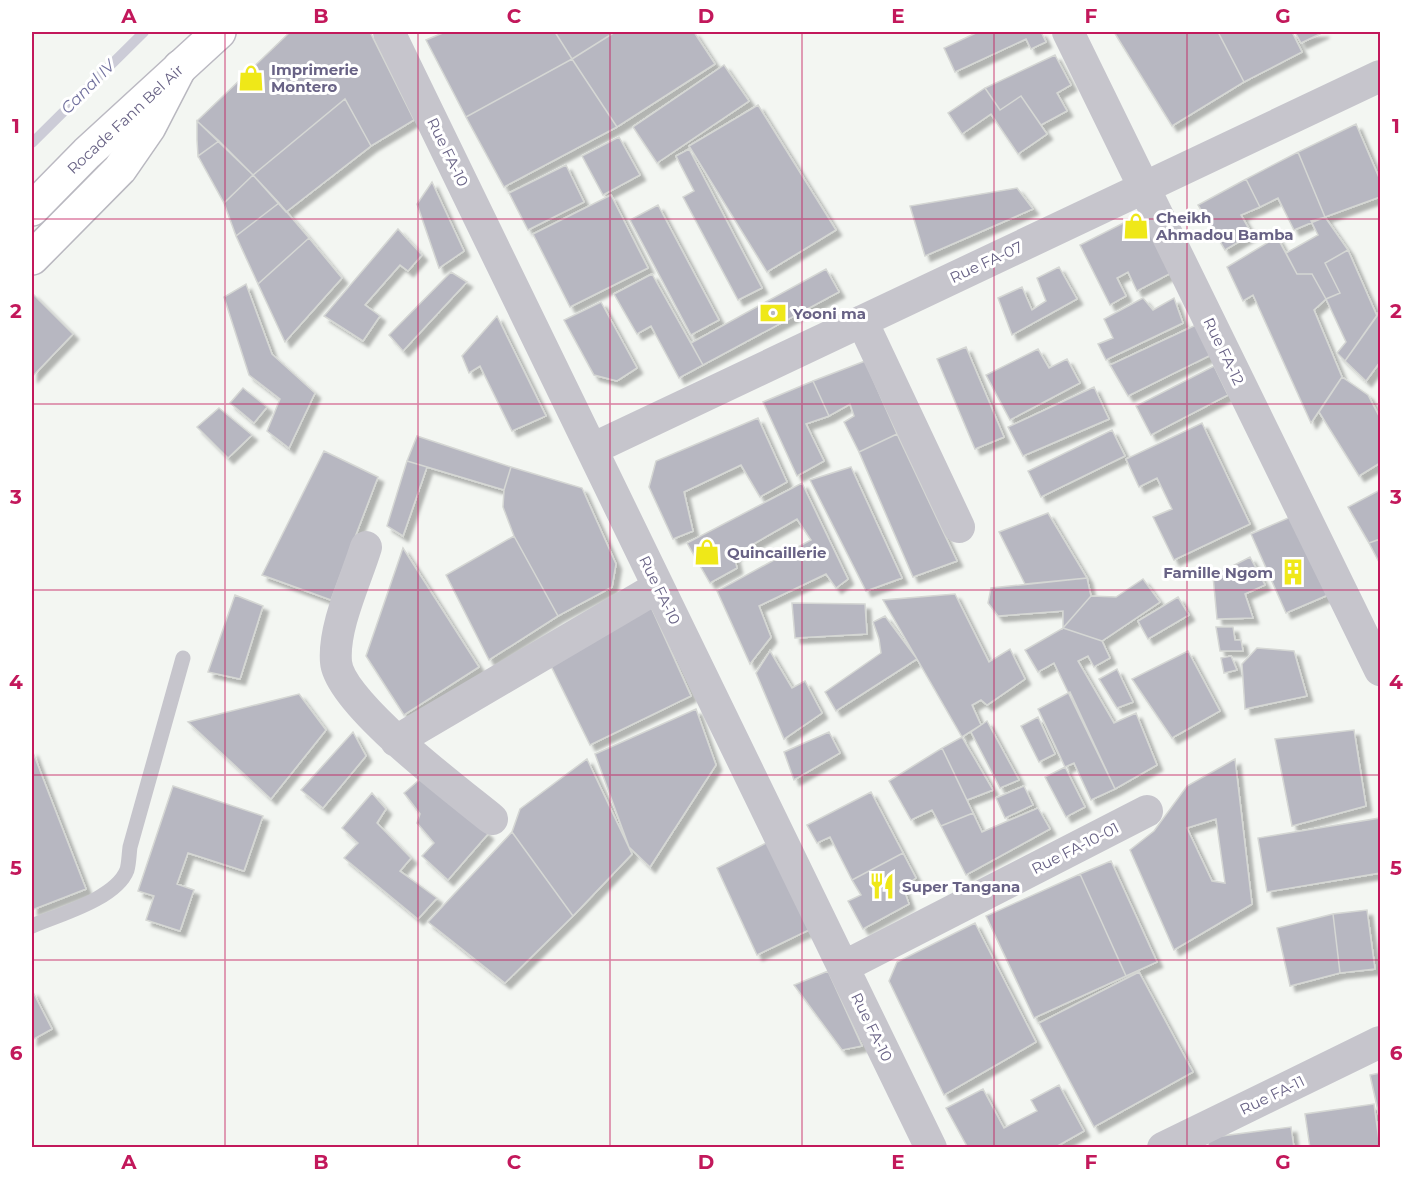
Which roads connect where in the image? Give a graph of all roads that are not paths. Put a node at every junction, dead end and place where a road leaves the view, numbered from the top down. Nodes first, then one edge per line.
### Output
1 (219, 32) edge
2 (389, 32) edge
3 (1068, 32) edge
4 (180, 67) junction
5 (1380, 75) edge
6 (1144, 187) junction
7 (32, 209) edge
8 (32, 258) edge
9 (862, 321) junction
10 (592, 449) junction
11 (959, 526) dead end
12 (366, 547) dead end
13 (658, 586) junction
14 (183, 658) dead end
15 (1380, 669) edge
16 (396, 741) junction
17 (1147, 811) dead end
18 (492, 819) dead end
19 (32, 926) edge
20 (843, 967) junction
21 (1380, 1042) edge
22 (931, 1148) edge
23 (1163, 1148) edge

1 - 4 main road, Rocade Fann Bel Air
2 - 10 street, Rue FA-10
3 - 6 street, Rue FA-12
4 - 7 main road, Rocade Fann Bel Air
4 - 8 main road
5 - 6 street, Rue FA-07
6 - 9 street, Rue FA-07
6 - 15 street, Rue FA-12
9 - 10 street, Rue FA-07
9 - 11 street
10 - 13 street, Rue FA-10
12 - 16 street
13 - 16 street
13 - 20 street, Rue FA-10
14 - 19 lane
16 - 18 street
17 - 20 street, Rue FA-10-01
20 - 22 street, Rue FA-10
21 - 23 street, Rue FA-11

